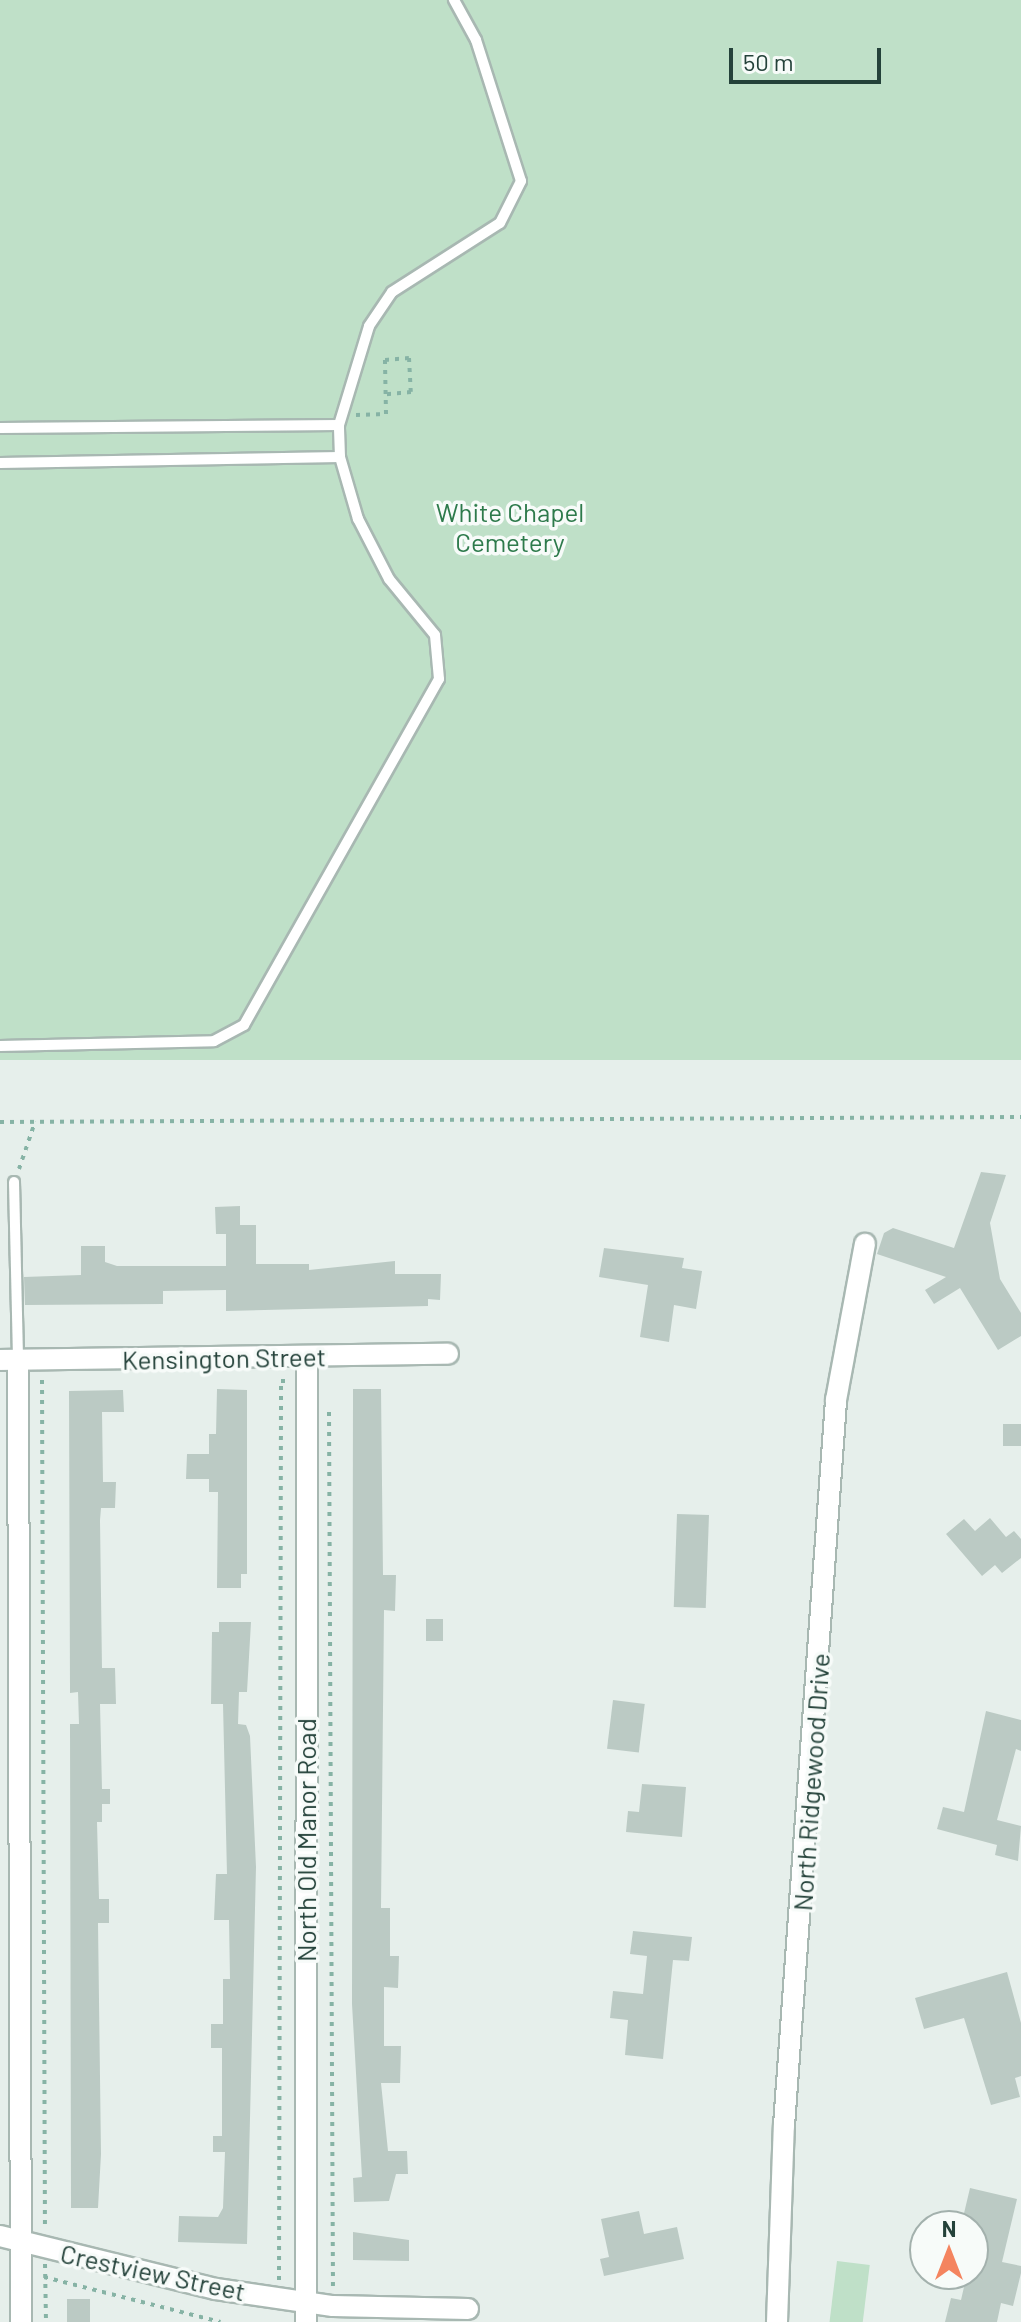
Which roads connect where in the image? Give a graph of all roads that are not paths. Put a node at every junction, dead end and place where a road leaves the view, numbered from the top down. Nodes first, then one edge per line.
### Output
1 (454, 0) edge
2 (340, 420) junction
3 (0, 428) edge
4 (340, 457) junction
5 (0, 463) edge
6 (0, 1046) edge
7 (14, 1182) road end
8 (865, 1244) dead end
9 (448, 1354) dead end
10 (307, 1358) junction
11 (9, 1360) edge
12 (0, 2236) edge
13 (21, 2242) junction
14 (468, 2309) dead end
15 (306, 2312) edge
16 (21, 2322) edge
17 (777, 2322) edge

1 - 2 lane
2 - 3 lane
2 - 4 lane
4 - 5 lane
4 - 6 lane
7 - 11 lane
8 - 17 street, North Ridgewood Drive
9 - 10 street, Kensington Street
10 - 11 street, Kensington Street
10 - 15 street, North Old Manor Road
11 - 13 street
12 - 13 street, Crestview Street
13 - 15 street, Crestview Street
13 - 16 street
14 - 15 street, Crestview Street

